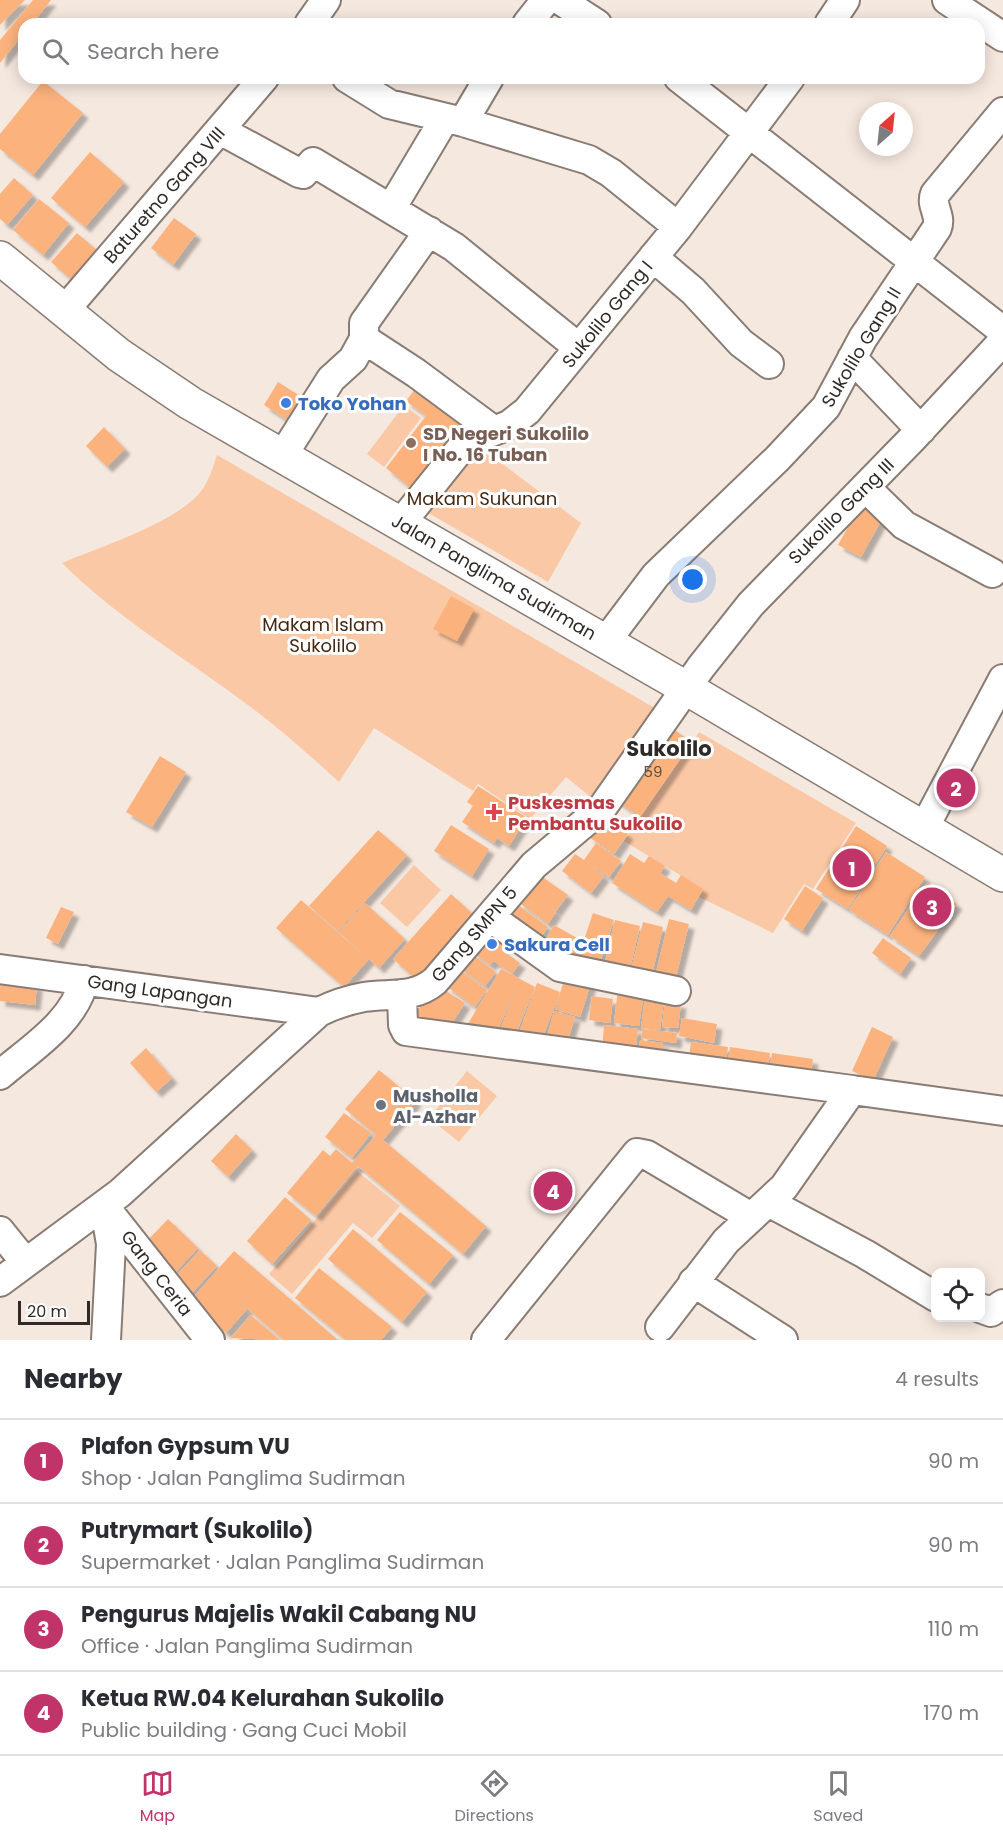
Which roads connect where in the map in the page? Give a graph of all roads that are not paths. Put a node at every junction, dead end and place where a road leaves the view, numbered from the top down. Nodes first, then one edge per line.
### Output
1 (326, 0) edge
2 (546, 0) edge
3 (560, 0) edge
4 (947, 0) edge
5 (313, 18) edge
6 (532, 18) edge
7 (588, 18) edge
8 (974, 18) edge
9 (985, 25) edge
10 (1003, 37) edge
11 (259, 84) edge
12 (356, 84) edge
13 (484, 84) edge
14 (688, 84) edge
15 (786, 84) edge
16 (1003, 112) edge
17 (454, 120) junction
18 (220, 130) junction
19 (750, 132) junction
20 (392, 207) junction
21 (678, 227) junction
22 (429, 231) junction
23 (0, 258) edge
24 (653, 258) junction
25 (915, 262) junction
26 (64, 311) junction
27 (1003, 331) edge
28 (364, 339) junction
29 (1003, 341) edge
30 (579, 348) junction
31 (852, 358) junction
32 (769, 364) dead end
33 (493, 430) junction
34 (921, 430) junction
35 (283, 455) junction
36 (865, 487) junction
37 (401, 523) junction
38 (992, 573) dead end
39 (606, 641) junction
40 (1003, 680) edge
41 (686, 688) junction
42 (924, 828) junction
43 (1003, 875) edge
44 (490, 917) junction
45 (0, 969) edge
46 (84, 981) junction
47 (676, 991) dead end
48 (402, 994) junction
49 (320, 1012) junction
50 (0, 1075) edge
51 (852, 1090) junction
52 (1003, 1111) edge
53 (104, 1206) junction
54 (760, 1210) junction
55 (0, 1231) edge
56 (26, 1262) junction
57 (0, 1282) edge
58 (693, 1282) junction
59 (931, 1294) edge
60 (1003, 1304) edge
61 (985, 1310) edge
62 (660, 1327) dead end
63 (106, 1340) edge
64 (210, 1340) edge
65 (486, 1340) edge
66 (783, 1340) edge

1 - 5 street
2 - 6 street
3 - 7 street
4 - 8 street
9 - 10 street
11 - 18 street, Baturetno Gang VIII
12 - 17 street
13 - 17 street
14 - 19 street
15 - 19 street, Sukolilo Gang I
16 - 25 street, Sukolilo Gang II
17 - 20 street
17 - 21 street
18 - 20 street
18 - 26 street, Baturetno Gang VIII
19 - 21 street, Sukolilo Gang I
19 - 25 street
20 - 22 street
21 - 24 street, Sukolilo Gang I
22 - 28 street
22 - 30 street
23 - 26 highway, Jalan Panglima Sudirman
24 - 30 street, Sukolilo Gang I
24 - 32 street
25 - 27 street
25 - 31 street, Sukolilo Gang II
26 - 35 highway, Jalan Panglima Sudirman
28 - 33 street
28 - 35 street
29 - 34 street, Sukolilo Gang III
30 - 33 street, Sukolilo Gang I
31 - 34 street
31 - 39 street, Sukolilo Gang II
33 - 37 street, Sukolilo Gang I
34 - 36 street, Sukolilo Gang III
35 - 37 highway, Jalan Panglima Sudirman
36 - 38 street
36 - 41 street, Sukolilo Gang III
37 - 39 highway, Jalan Panglima Sudirman
39 - 41 highway, Jalan Panglima Sudirman
40 - 42 street
41 - 42 highway, Jalan Panglima Sudirman
41 - 44 street, Gang SMPN 5
42 - 43 highway, Jalan Panglima Sudirman
44 - 47 street
44 - 48 street, Gang SMPN 5
45 - 46 street, Gang Lapangan
46 - 49 street, Gang Lapangan
46 - 50 street
48 - 49 street, Gang SMPN 5
48 - 51 street
49 - 53 street, Gang SMPN 5
51 - 52 street
51 - 54 street
53 - 56 street, Gang SMPN 5
53 - 63 street
53 - 64 street, Gang Ceria
54 - 58 street
54 - 59 street
54 - 65 street
55 - 56 street
56 - 57 street, Gang SMPN 5
58 - 62 street
58 - 66 street
60 - 61 street

